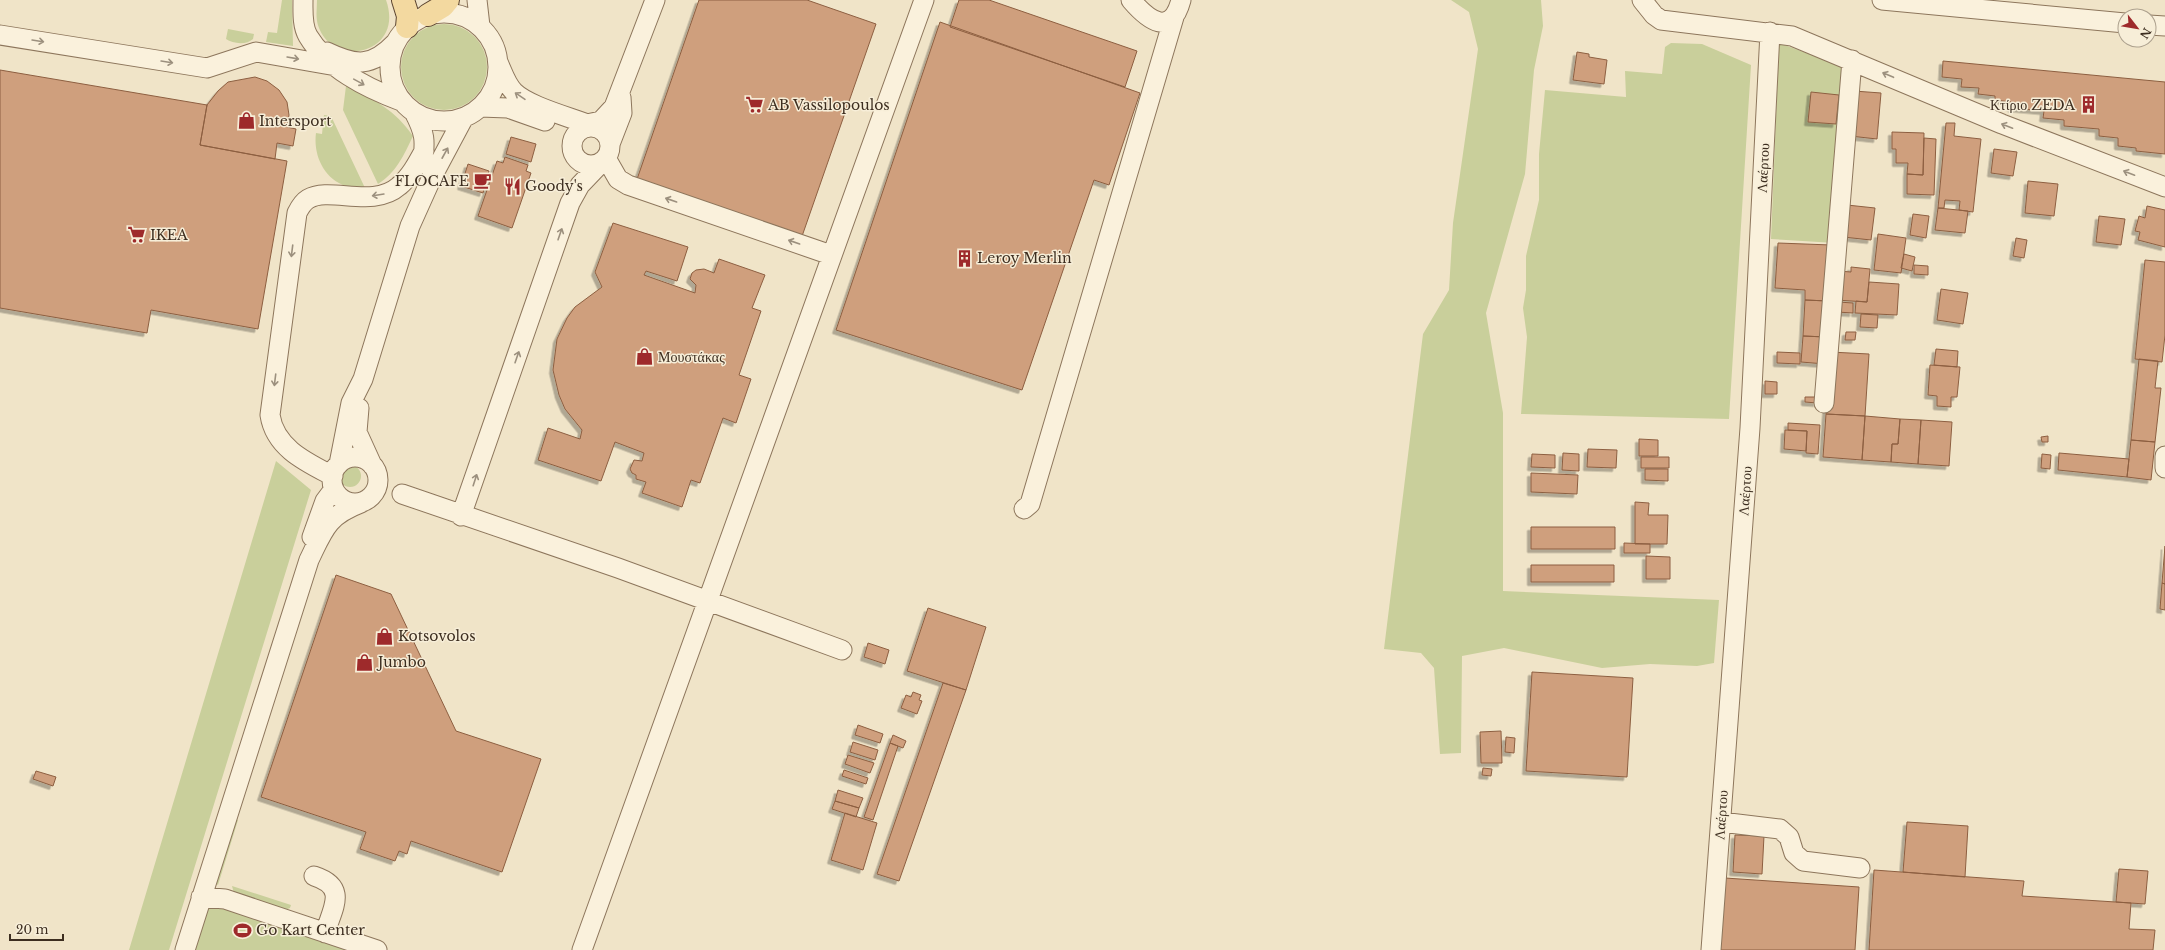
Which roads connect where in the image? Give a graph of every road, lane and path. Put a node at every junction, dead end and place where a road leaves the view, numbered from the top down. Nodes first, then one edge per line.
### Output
1 (303, 0) edge
2 (403, 0) edge
3 (448, 0) edge
4 (477, 0) edge
5 (655, 0) edge
6 (924, 0) edge
7 (1131, 0) edge
8 (1642, 0) edge
9 (1882, 0) edge
10 (2031, 0) edge
11 (1963, 4) edge
12 (1177, 8) edge
13 (1653, 8) edge
14 (2017, 13) junction
15 (428, 15) junction
16 (2117, 22) edge
17 (480, 26) junction
18 (1770, 32) junction
19 (0, 35) edge
20 (401, 35) junction
21 (318, 48) junction
22 (1852, 60) junction
23 (498, 62) junction
24 (336, 66) junction
25 (620, 92) junction
26 (408, 106) junction
27 (480, 107) junction
28 (464, 117) junction
29 (591, 126) junction
30 (573, 140) junction
31 (424, 151) junction
32 (606, 155) junction
33 (2165, 187) edge
34 (410, 226) junction
35 (831, 255) junction
36 (363, 379) junction
37 (1824, 403) dead end
38 (2165, 456) edge
39 (2165, 468) edge
40 (335, 476) junction
41 (371, 484) junction
42 (1024, 509) dead end
43 (462, 516) junction
44 (309, 560) junction
45 (708, 600) junction
46 (842, 650) dead end
47 (1721, 822) junction
48 (1860, 868) dead end
49 (314, 876) dead end
50 (201, 897) junction
51 (325, 933) junction
52 (185, 950) edge
53 (377, 950) edge
54 (582, 950) edge
55 (1711, 950) edge

1 - 21 street
2 - 20 main road
3 - 15 main road
4 - 17 street
5 - 25 street
6 - 35 street
7 - 12 street
8 - 13 street
9 - 11 street
10 - 14 street
11 - 14 street
12 - 42 street
13 - 18 street
14 - 16 street
15 - 17 street
15 - 20 street
17 - 23 street
18 - 22 street
18 - 47 street, Λαέρτου
19 -> 24 street
20 - 21 street
20 - 26 street
21 - 24 street
33 -> 22 street
22 - 37 street
23 - 27 street
29 -> 23 street
24 -> 26 street
25 - 29 street
25 - 32 street
26 - 28 street
26 - 31 street
27 - 28 street
27 - 30 street
34 -> 28 street
29 - 30 street
29 - 32 street
30 - 32 street
31 - 34 street
31 -> 40 street
35 -> 32 street
43 -> 32 street
34 - 36 street
35 - 45 street
36 - 40 street
36 - 41 street
38 - 39 street
40 - 41 street
40 - 41 street
40 - 44 street
41 - 43 street
41 - 44 street
43 - 45 street
44 - 50 street
45 - 46 street
45 - 54 street
47 - 48 street
47 - 55 street, Λαέρτου
49 - 51 street
50 - 51 street
50 - 52 street
51 - 53 street

